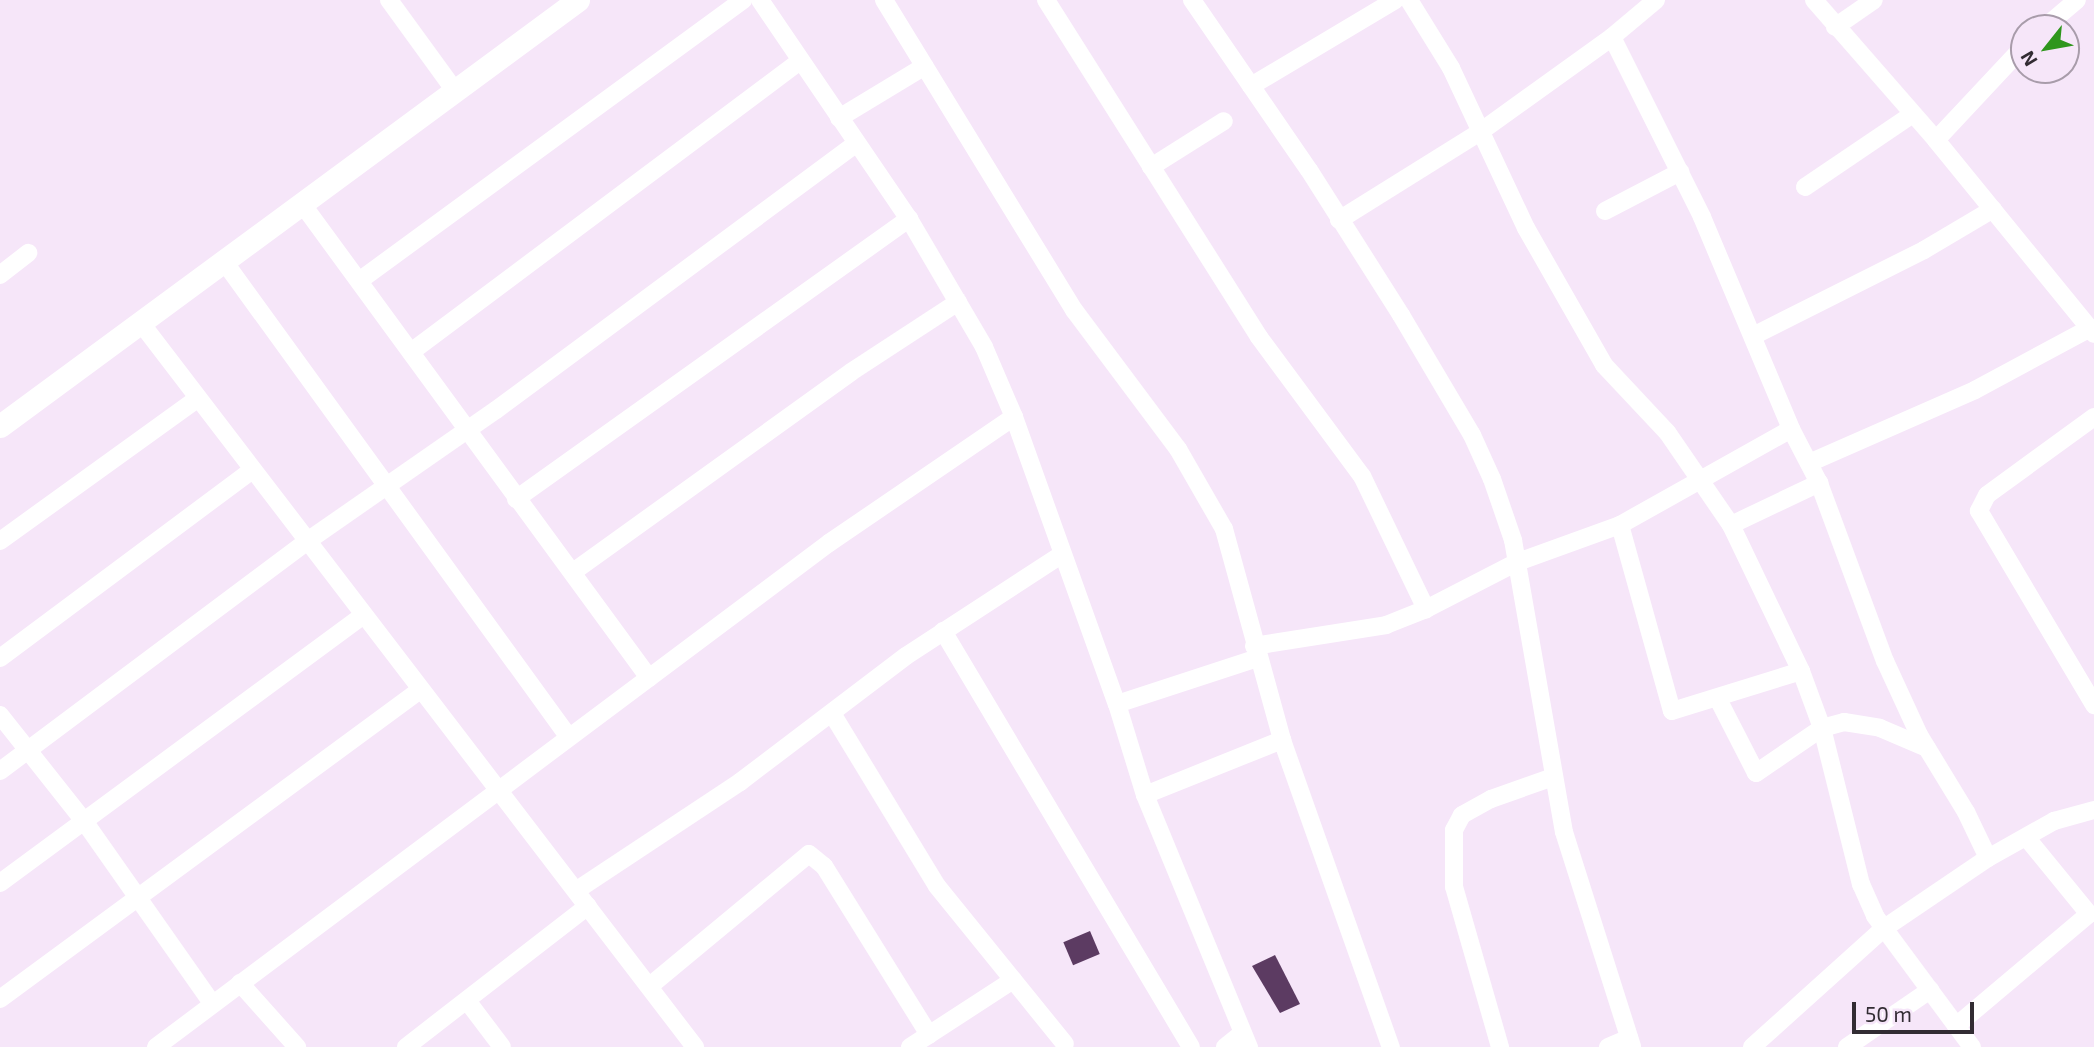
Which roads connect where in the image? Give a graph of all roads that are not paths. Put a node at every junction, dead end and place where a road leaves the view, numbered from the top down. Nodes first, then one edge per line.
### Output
1 (389, 0) edge
2 (578, 0) edge
3 (743, 0) edge
4 (760, 0) edge
5 (884, 0) edge
6 (1046, 0) edge
7 (1192, 0) edge
8 (1395, 0) edge
9 (1409, 0) edge
10 (1656, 0) edge
11 (1814, 0) edge
12 (1874, 0) edge
13 (2077, 0) edge
14 (2061, 14) edge
15 (1835, 27) junction
16 (1612, 37) junction
17 (800, 61) junction
18 (2010, 61) edge
19 (925, 66) junction
20 (1251, 86) junction
21 (455, 91) junction
22 (1913, 114) junction
23 (839, 118) junction
24 (1224, 121) dead end
25 (1480, 132) junction
26 (1936, 140) junction
27 (856, 144) junction
28 (1151, 167) junction
29 (1680, 172) junction
30 (1805, 187) dead end
31 (303, 205) junction
32 (1993, 209) junction
33 (1605, 211) dead end
34 (909, 219) junction
35 (1339, 220) junction
36 (28, 253) dead end
37 (223, 260) junction
38 (0, 275) edge
39 (359, 281) junction
40 (958, 302) junction
41 (141, 323) junction
42 (2092, 331) edge
43 (1753, 336) junction
44 (411, 352) junction
45 (197, 399) junction
46 (1014, 416) junction
47 (2094, 417) edge
48 (2, 420) edge
49 (468, 429) junction
50 (1791, 429) junction
51 (1809, 463) junction
52 (251, 471) junction
53 (1701, 477) junction
54 (1819, 482) junction
55 (385, 488) junction
56 (516, 499) junction
57 (1731, 524) junction
58 (1620, 525) junction
59 (0, 541) edge
60 (306, 542) junction
61 (1061, 555) junction
62 (1515, 563) junction
63 (573, 572) junction
64 (1426, 610) junction
65 (362, 616) junction
66 (943, 631) junction
67 (1256, 652) junction
68 (0, 658) edge
69 (1801, 671) junction
70 (649, 678) junction
71 (420, 690) junction
72 (2092, 698) edge
73 (1718, 699) junction
74 (1117, 704) junction
75 (0, 715) edge
76 (833, 715) junction
77 (1822, 728) junction
78 (568, 736) junction
79 (1282, 740) junction
80 (1927, 748) junction
81 (27, 751) junction
82 (0, 771) edge
83 (1553, 778) junction
84 (497, 789) junction
85 (1144, 795) junction
86 (2094, 810) edge
87 (84, 821) junction
88 (2026, 837) junction
89 (1989, 858) junction
90 (0, 883) edge
91 (578, 890) junction
92 (138, 895) junction
93 (588, 906) junction
94 (1883, 929) junction
95 (1013, 980) junction
96 (240, 984) junction
97 (651, 985) junction
98 (1930, 990) junction
99 (0, 999) edge
100 (211, 1002) junction
101 (468, 1002) junction
102 (1877, 1026) junction
103 (1956, 1026) junction
104 (929, 1035) junction
105 (1246, 1040) edge
106 (1630, 1043) edge
107 (1065, 1044) dead end
108 (163, 1045) edge
109 (297, 1047) edge
110 (406, 1047) edge
111 (502, 1047) edge
112 (695, 1047) edge
113 (910, 1047) edge
114 (1191, 1047) edge
115 (1225, 1047) edge
116 (1391, 1047) edge
117 (1500, 1047) edge
118 (1608, 1047) edge
119 (1752, 1047) edge
120 (1847, 1047) edge
121 (1872, 1047) edge
122 (1972, 1047) edge

1 - 21 street
2 - 21 street
3 - 39 street
4 - 17 street
5 - 19 street
6 - 28 street
7 - 20 street
8 - 20 street
9 - 25 street
10 - 16 street
11 - 15 street
12 - 15 street
13 - 14 street
15 - 22 street
16 - 25 street
16 - 29 street
17 - 23 street
17 - 44 street
18 - 26 street
19 - 23 street
19 - 67 street
20 - 35 street
21 - 31 street
22 - 26 street
22 - 30 street
23 - 27 street
24 - 28 street
25 - 35 street
25 - 53 street
26 - 32 street
27 - 34 street
27 - 49 street
28 - 64 street
29 - 33 street
29 - 43 street
31 - 37 street
31 - 39 street
32 - 42 street
32 - 43 street
34 - 40 street
34 - 56 street
35 - 62 street
36 - 38 street
37 - 41 street
37 - 55 street
39 - 44 street
40 - 46 street
40 - 63 street
41 - 45 street
41 - 48 street
42 - 51 street
43 - 50 street
44 - 49 street
45 - 52 street
45 - 59 street
46 - 61 street
46 - 70 street
47 - 72 street
49 - 55 street
49 - 56 street
50 - 51 street
50 - 53 street
51 - 54 street
52 - 60 street
52 - 68 street
53 - 57 street
53 - 58 street
54 - 57 street
54 - 80 street
55 - 60 street
55 - 78 street
56 - 63 street
57 - 69 street
58 - 62 street
58 - 73 street
60 - 65 street
60 - 81 street
61 - 66 street
61 - 74 street
62 - 64 street
62 - 83 street
63 - 70 street
64 - 67 street
65 - 71 street
65 - 87 street
66 - 76 street
66 - 114 street
67 - 74 street
67 - 79 street
69 - 73 street
69 - 77 street
70 - 78 street
71 - 84 street
71 - 92 street
73 - 77 street
74 - 85 street
75 - 81 street
76 - 91 street
76 - 95 street
77 - 80 street
77 - 94 street
78 - 84 street
79 - 85 street
79 - 116 street
80 - 89 street
81 - 82 street
81 - 87 street
83 - 106 street
83 - 117 street
84 - 91 street
84 - 96 street
85 - 105 street
86 - 88 street
87 - 90 street
87 - 92 street
88 - 89 street
88 - 103 street
89 - 94 street
91 - 93 street
92 - 99 street
92 - 100 street
93 - 97 street
93 - 101 street
94 - 98 street
94 - 119 street
95 - 104 street
95 - 107 street
96 - 100 street
96 - 109 street
97 - 104 street
97 - 112 street
98 - 102 street
98 - 103 street
100 - 108 street
101 - 110 street
101 - 111 street
102 - 120 street
102 - 121 street
103 - 122 street
104 - 113 street
105 - 115 street
106 - 118 street

